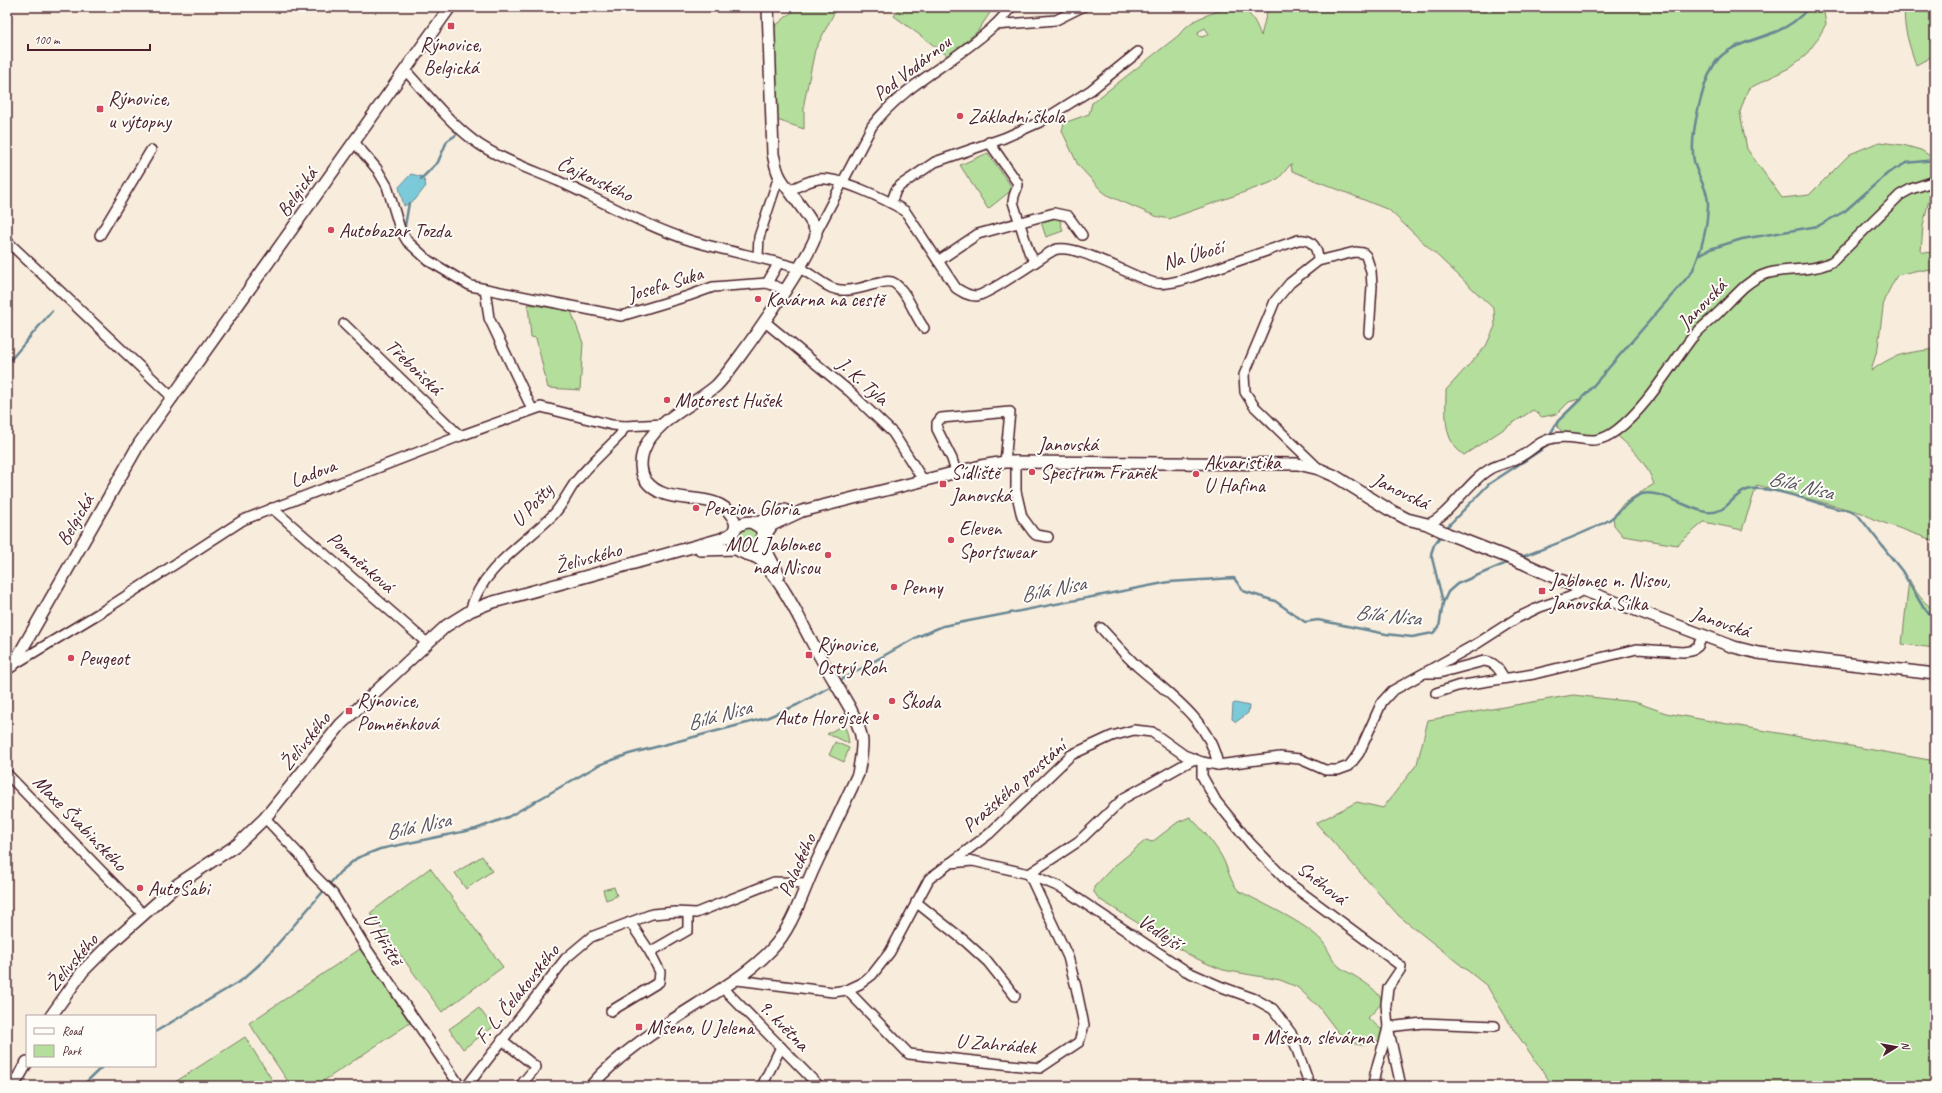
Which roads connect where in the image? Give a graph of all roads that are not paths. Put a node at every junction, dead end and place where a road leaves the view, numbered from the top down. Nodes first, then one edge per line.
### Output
1 (450, 7) edge
2 (768, 7) edge
3 (1011, 7) edge
4 (1082, 7) edge
5 (995, 25) junction
6 (1138, 52) dead end
7 (405, 70) junction
8 (354, 142) junction
9 (989, 142) junction
10 (151, 150) dead end
11 (779, 176) junction
12 (1935, 181) edge
13 (842, 182) junction
14 (789, 191) junction
15 (891, 203) junction
16 (1019, 222) junction
17 (816, 233) junction
18 (100, 235) dead end
19 (1082, 235) dead end
20 (7, 241) edge
21 (758, 257) junction
22 (938, 261) junction
23 (1318, 261) junction
24 (1035, 262) junction
25 (778, 264) junction
26 (800, 268) junction
27 (767, 283) junction
28 (485, 289) junction
29 (785, 290) junction
30 (764, 321) junction
31 (344, 324) dead end
32 (924, 328) dead end
33 (1369, 333) dead end
34 (173, 398) junction
35 (532, 409) junction
36 (664, 424) junction
37 (625, 426) junction
38 (460, 436) junction
39 (1010, 461) junction
40 (1319, 469) junction
41 (956, 472) junction
42 (923, 480) junction
43 (701, 500) junction
44 (837, 502) junction
45 (272, 508) junction
46 (752, 523) junction
47 (1430, 526) junction
48 (734, 532) junction
49 (1048, 537) dead end
50 (764, 539) junction
51 (736, 549) junction
52 (747, 554) junction
53 (657, 557) junction
54 (782, 587) junction
55 (1583, 590) junction
56 (470, 611) junction
57 (1101, 628) dead end
58 (1703, 636) junction
59 (427, 643) junction
60 (10, 667) edge
61 (1424, 673) junction
62 (1935, 674) edge
63 (1504, 678) junction
64 (1436, 693) dead end
65 (1198, 761) junction
66 (1218, 765) junction
67 (7, 774) edge
68 (265, 818) junction
69 (948, 863) junction
70 (1029, 874) junction
71 (808, 883) junction
72 (916, 902) junction
73 (688, 913) junction
74 (143, 914) junction
75 (630, 922) junction
76 (650, 952) junction
77 (737, 980) junction
78 (723, 988) junction
79 (847, 990) junction
80 (1015, 996) dead end
81 (611, 1011) dead end
82 (52, 1015) edge
83 (1495, 1026) dead end
84 (1388, 1027) junction
85 (502, 1040) junction
86 (780, 1047) junction
87 (26, 1064) edge
88 (10, 1086) edge
89 (460, 1086) edge
90 (467, 1086) edge
91 (520, 1086) edge
92 (591, 1086) edge
93 (762, 1086) edge
94 (819, 1086) edge
95 (1310, 1086) edge
96 (1373, 1086) edge
97 (1401, 1086) edge

1 - 7 street, Belgická
2 - 11 street
3 - 5 street, Pod Vodárnou
4 - 5 street
5 - 13 street, Pod Vodárnou
6 - 9 street
7 - 8 street, Belgická
7 - 21 street, Čajkovského
8 - 28 street, Josefa Suka
8 - 34 street, Belgická
9 - 15 street
9 - 16 street
10 - 18 street
11 - 14 street
11 - 21 street
12 - 47 street, Janovská
13 - 14 street, Na Úbočí
13 - 15 street, Na Úbočí
13 - 17 street, Pod Vodárnou
14 - 17 street
15 - 22 street, Na Úbočí
16 - 19 street
16 - 22 street
16 - 24 street
17 - 26 street
20 - 34 street
21 - 25 street, Čajkovského
22 - 24 street, Na Úbočí
23 - 24 street, Na Úbočí
23 - 33 street
23 - 40 street
25 - 26 street, Čajkovského
25 - 27 street
26 - 29 street
26 - 32 street
27 - 28 street, Josefa Suka
27 - 29 street, Josefa Suka
28 - 35 street
29 - 30 street
30 - 36 street
30 - 42 street, J. K. Tyla
31 - 38 street, Třeboňská
34 - 60 street, Belgická
35 - 37 street, Ladova
35 - 38 street, Ladova
36 - 37 street, Ladova
36 - 43 street
37 - 56 street, U Pošty
38 - 45 street, Ladova
39 - 40 street, Janovská
39 - 41 street, Janovská
39 - 41 street
39 - 49 street
40 - 47 street, Janovská
41 - 42 street, Janovská
42 - 44 street, Janovská
43 - 46 street
43 - 48 street
44 - 46 street, Janovská
44 - 50 street, Janovská
45 - 59 street, Pomněnková
45 - 60 street, Ladova
46 - 48 street
46 - 50 street
47 - 55 street, Janovská
48 - 51 street
48 - 53 street, Želivského
50 - 52 street
50 - 54 street, Palackého
51 - 52 street
51 - 53 street, Želivského
52 - 54 street, Palackého
53 - 56 street, Želivského
54 - 71 street, Palackého
55 - 58 street, Janovská
55 - 61 street, Pražského povstání
56 - 59 street, Želivského
57 - 66 street
58 - 62 street, Janovská
58 - 63 street
59 - 68 street, Želivského
61 - 63 street, Pražského povstání
61 - 66 street, Pražského povstání
63 - 64 street
65 - 66 street, Pražského povstání
65 - 69 street, Pražského povstání
65 - 70 street
65 - 84 street, Sněhová
67 - 74 street, Maxe Švabinského
68 - 74 street, Želivského
68 - 89 street, U Hřiště
69 - 70 street, Vedlejší
69 - 72 street, Pražského povstání
70 - 79 street, U Zahrádek
70 - 95 street, Vedlejší
71 - 73 street, F. L. Čelakovského
71 - 77 street, Palackého
72 - 79 street, Pražského povstání
72 - 80 street
73 - 75 street, F. L. Čelakovského
73 - 76 street
74 - 82 street, Želivského
75 - 76 street
75 - 85 street, F. L. Čelakovského
76 - 81 street
77 - 78 street, Palackého
77 - 79 street, Pražského povstání
78 - 86 street, 9. května
78 - 92 street, Palackého
83 - 84 street
84 - 96 street, Sněhová
84 - 97 street, Sněhová
85 - 90 street, F. L. Čelakovského
85 - 91 street
86 - 93 street
86 - 94 street, 9. května
87 - 88 street

